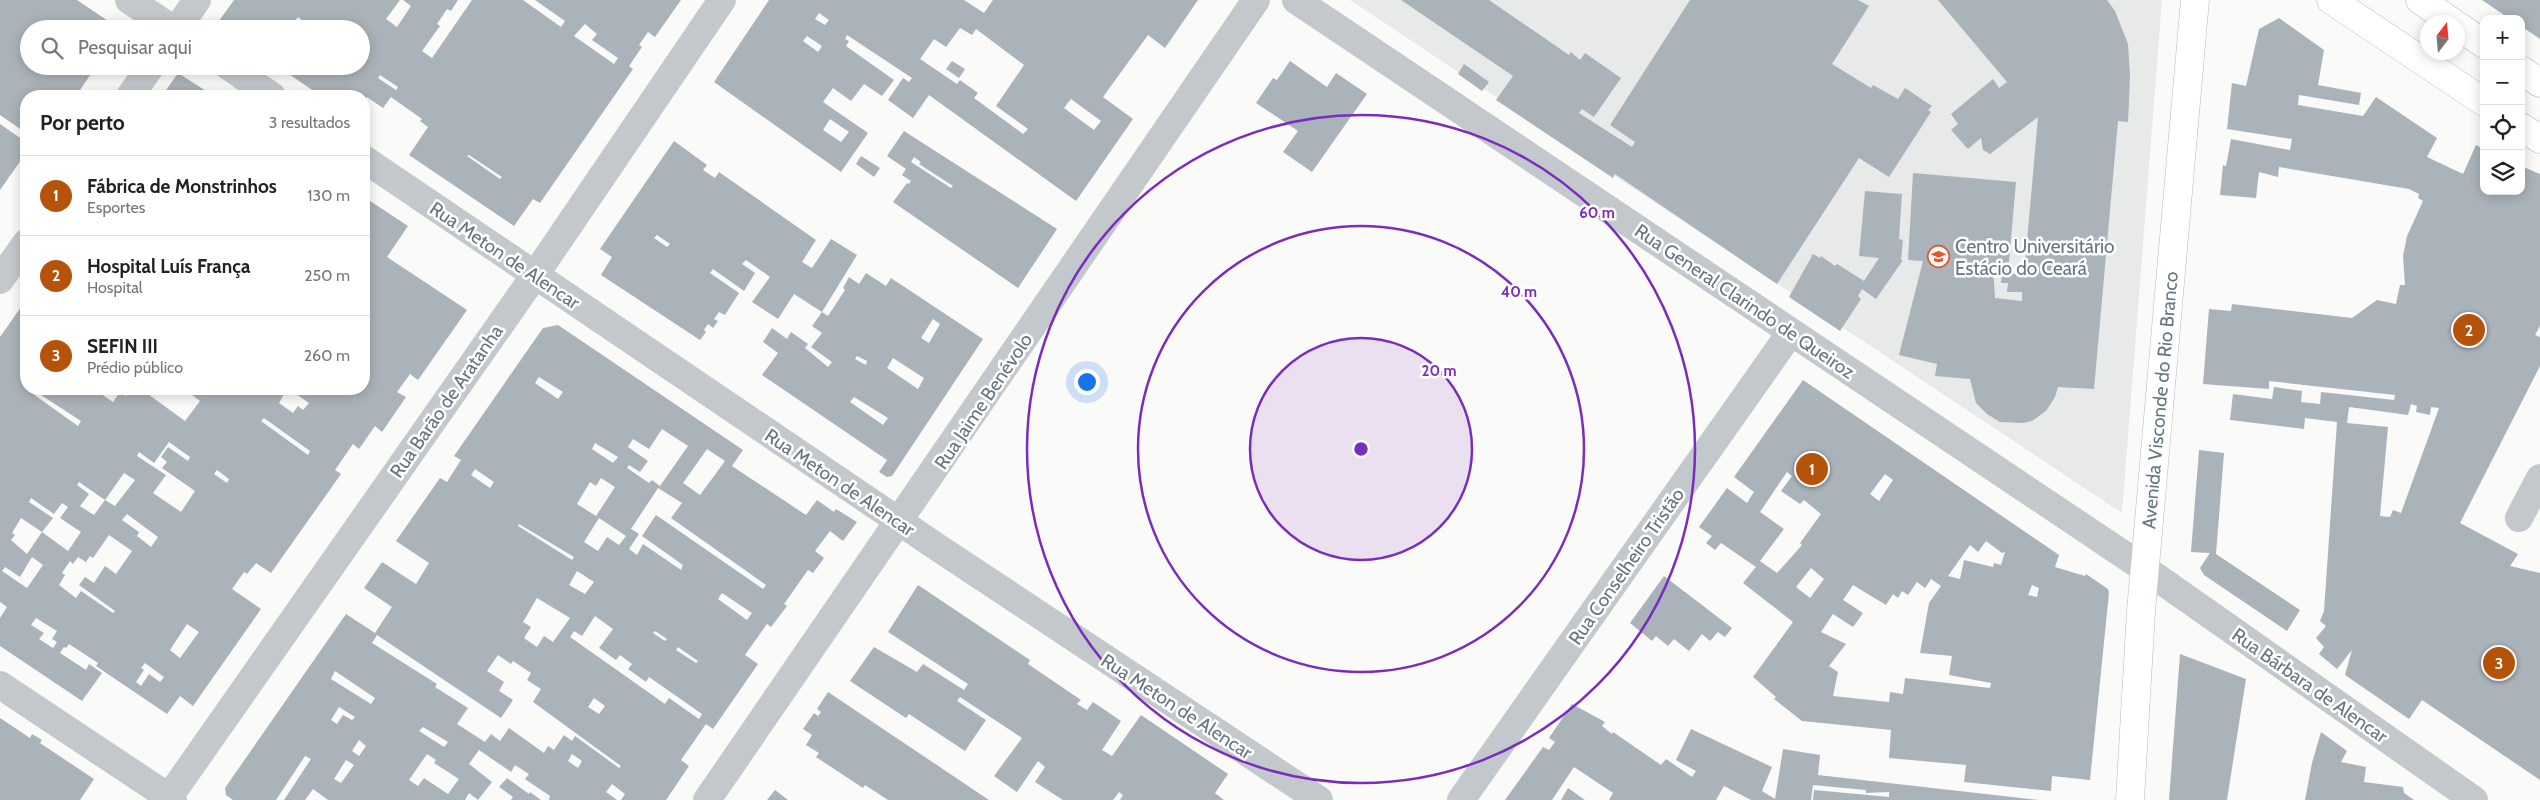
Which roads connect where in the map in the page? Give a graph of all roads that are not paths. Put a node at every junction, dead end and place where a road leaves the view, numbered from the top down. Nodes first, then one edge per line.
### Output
1 (129, 0) edge
2 (197, 0) edge
3 (722, 0) edge
4 (1256, 0) edge
5 (1296, 0) edge
6 (2195, 0) edge
7 (2331, 0) edge
8 (2420, 0) edge
9 (2442, 15) edge
10 (159, 20) edge
11 (183, 20) edge
12 (2465, 31) edge
13 (2480, 41) edge
14 (2525, 73) edge
15 (145, 75) edge
16 (241, 75) edge
17 (2540, 83) edge
18 (134, 90) edge
19 (263, 90) edge
20 (2480, 99) edge
21 (2525, 130) edge
22 (2540, 139) edge
23 (370, 163) edge
24 (20, 252) edge
25 (534, 275) junction
26 (0, 280) edge
27 (1791, 332) junction
28 (2540, 478) edge
29 (2519, 518) dead end
30 (900, 522) junction
31 (2145, 569) junction
32 (0, 685) edge
33 (170, 799) edge
34 (707, 800) edge
35 (1319, 800) edge
36 (1461, 800) edge
37 (2130, 800) edge
38 (2474, 800) edge

1 - 10 street
2 - 11 street
3 - 25 street, Rua Barão de Aratanha
4 - 30 street, Rua Jaime Benévolo
5 - 27 street, Rua General Clarindo de Queiroz
6 - 31 main road, Avenida Visconde do Rio Branco
7 - 20 main road
8 - 9 main road
12 - 13 main road
14 - 17 main road
15 - 18 street
16 - 19 street
21 - 22 main road
23 - 25 street, Rua Meton de Alencar
24 - 26 street
25 - 30 street, Rua Meton de Alencar
25 - 33 street, Rua Barão de Aratanha
27 - 31 street, Rua General Clarindo de Queiroz
27 - 36 street, Rua Conselheiro Tristão
28 - 29 street
30 - 34 street, Rua Jaime Benévolo
30 - 35 street, Rua Meton de Alencar
31 - 37 main road, Avenida Visconde do Rio Branco
31 - 38 street, Rua Bárbara de Alencar
32 - 33 street

